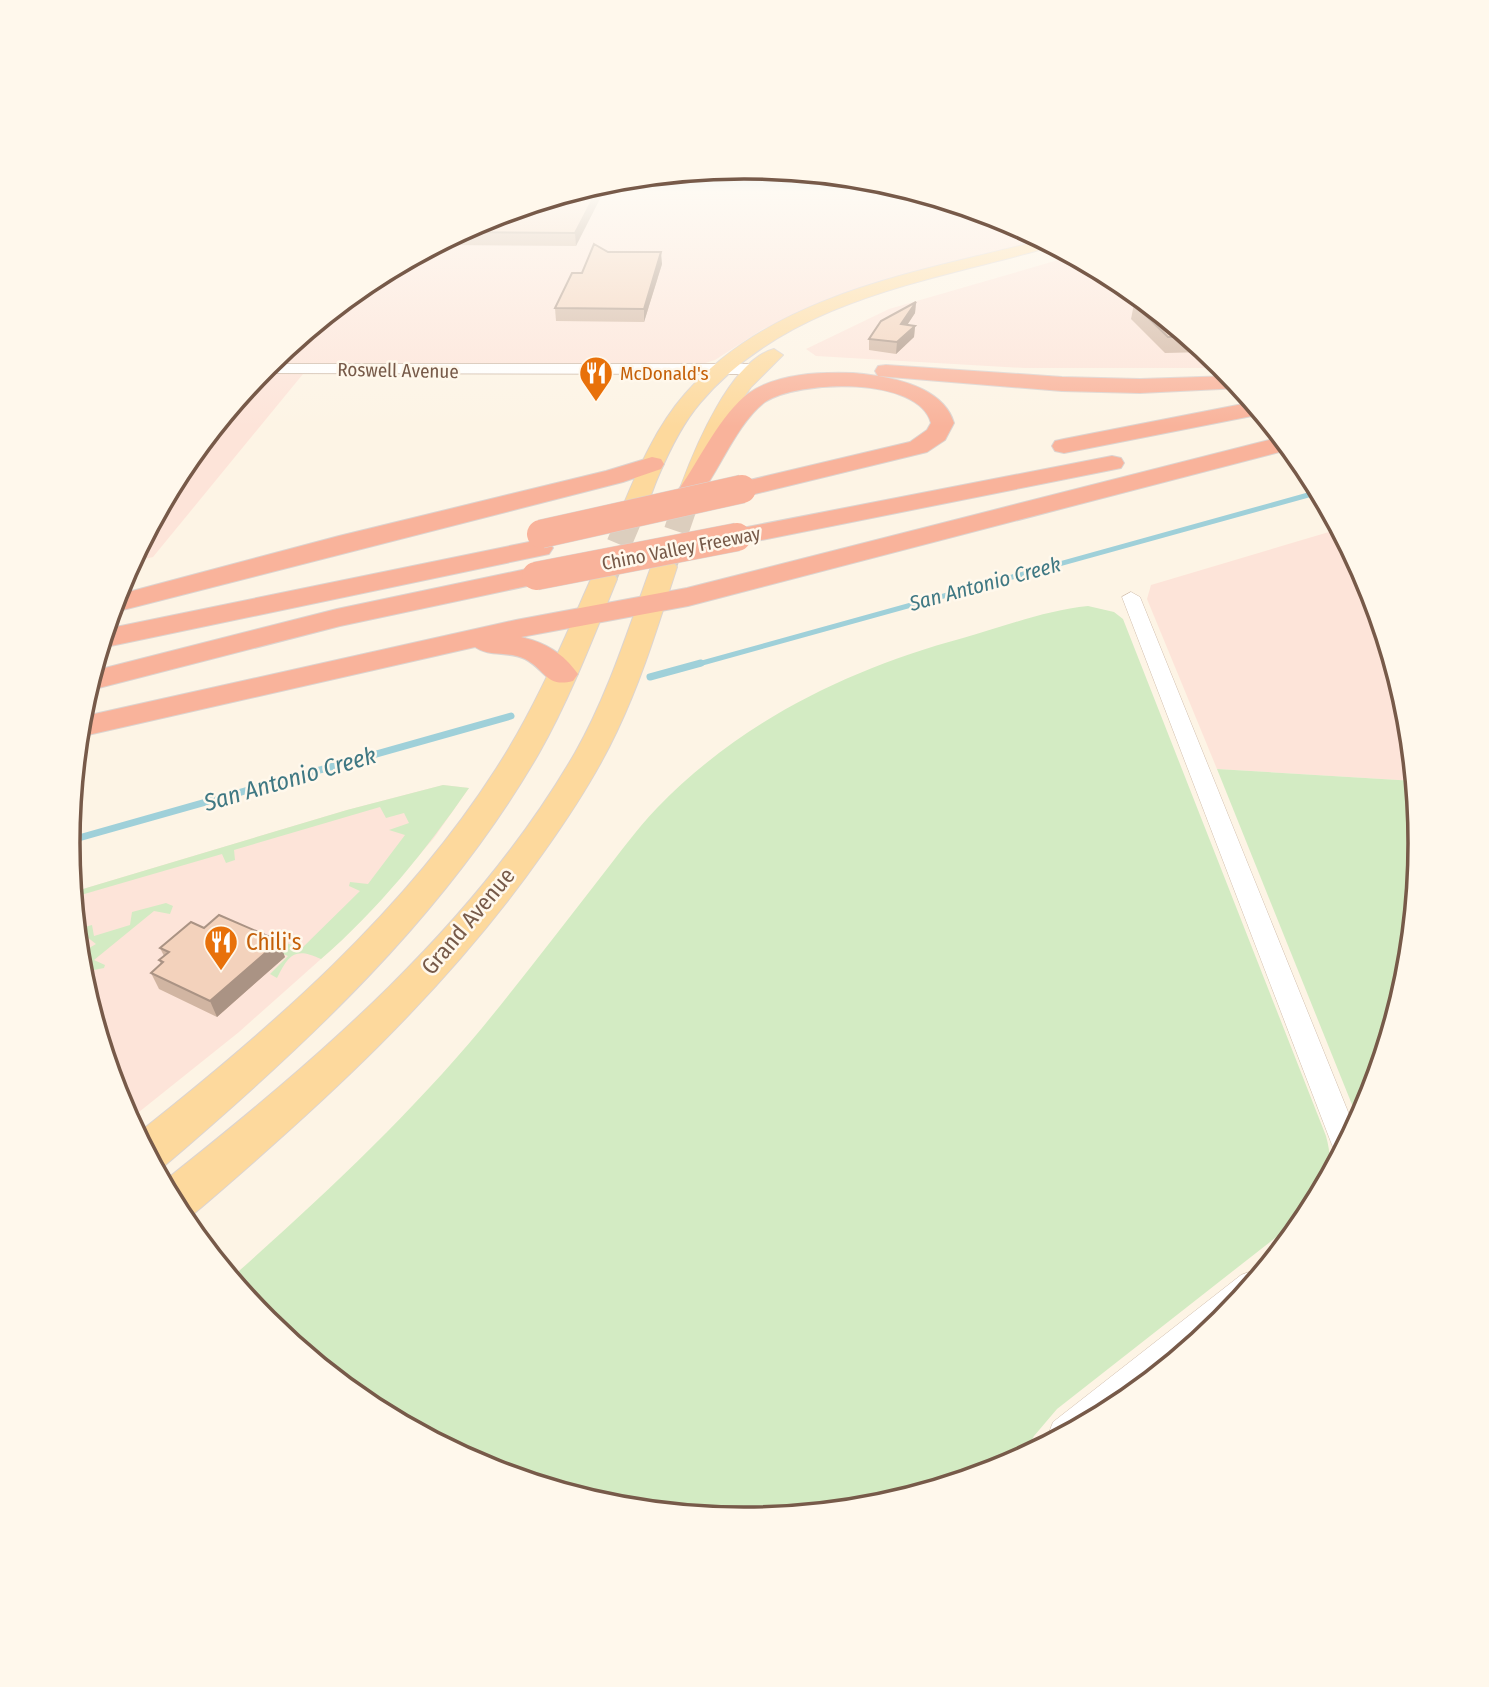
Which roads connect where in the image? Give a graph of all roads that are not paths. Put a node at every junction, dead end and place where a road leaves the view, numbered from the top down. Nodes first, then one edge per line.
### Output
1 (950, 270) edge
2 (989, 270) edge
3 (280, 369) edge
4 (757, 369) junction
5 (712, 371) junction
6 (1222, 383) edge
7 (1247, 410) edge
8 (1265, 432) edge
9 (1276, 446) edge
10 (1040, 450) dead end
11 (652, 464) junction
12 (849, 488) dead end
13 (691, 492) joint
14 (741, 499) junction
15 (635, 506) tunnel mouth
16 (539, 553) junction
17 (664, 567) tunnel mouth
18 (604, 579) tunnel mouth
19 (1131, 597) dead end
20 (126, 601) edge
21 (651, 604) junction
22 (589, 615) junction
23 (114, 637) edge
24 (454, 642) junction
25 (562, 674) junction
26 (101, 679) edge
27 (91, 724) edge
28 (1342, 1133) edge
29 (154, 1147) edge
30 (181, 1195) edge
31 (1189, 1337) edge
32 (1130, 1384) edge

1 - 5 main road
2 - 4 main road
3 - 5 street, Roswell Avenue
4 - 5 street, Roswell Avenue
4 - 6 highway
4 - 13 main road
5 - 11 main road
7 - 10 highway
8 - 16 highway, Chino Valley Freeway, bridge
9 - 21 highway
11 - 15 main road
11 - 20 highway
12 - 14 highway, Chino Valley Freeway
13 - 14 highway
14 - 16 highway, Chino Valley Freeway
16 - 23 highway, Chino Valley Freeway
16 - 26 highway, Chino Valley Freeway
17 - 21 main road, Grand Avenue
18 - 22 main road
19 - 28 street
21 - 22 highway
21 - 30 main road, Grand Avenue
22 - 24 highway
22 - 25 main road
24 - 25 highway
24 - 27 highway
25 - 29 main road
31 - 32 street

